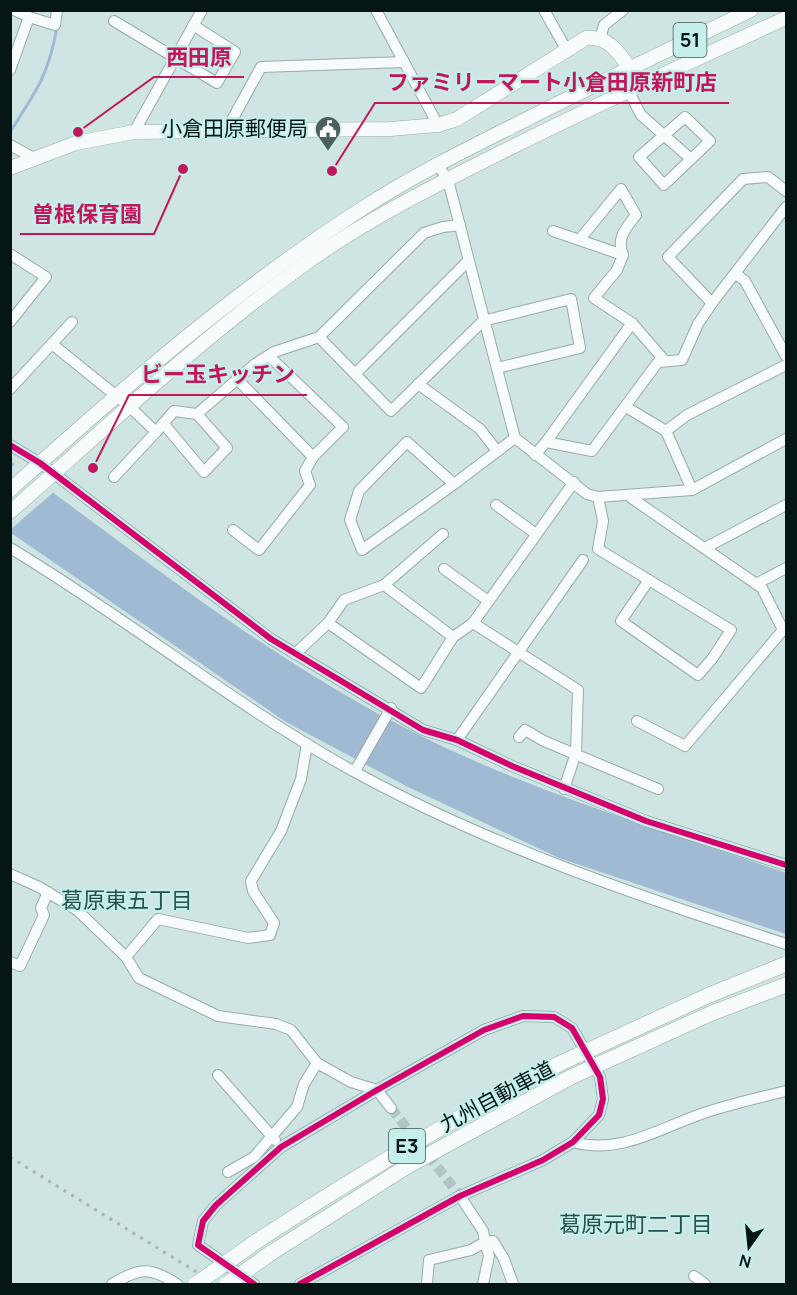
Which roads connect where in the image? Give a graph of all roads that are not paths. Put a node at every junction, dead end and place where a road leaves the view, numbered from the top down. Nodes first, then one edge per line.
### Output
1 (14, 10) edge
2 (57, 10) edge
3 (202, 10) edge
4 (376, 10) edge
5 (543, 10) edge
6 (623, 10) edge
7 (751, 10) edge
8 (29, 17) junction
9 (786, 18) edge
10 (114, 21) dead end
11 (193, 25) junction
12 (600, 39) junction
13 (566, 49) junction
14 (174, 59) junction
15 (404, 62) junction
16 (630, 69) junction
17 (10, 70) edge
18 (628, 90) junction
19 (438, 124) junction
20 (226, 131) junction
21 (134, 132) junction
22 (665, 135) junction
23 (10, 145) edge
24 (34, 158) junction
25 (691, 159) junction
26 (437, 164) junction
27 (10, 168) edge
28 (448, 180) junction
29 (786, 191) edge
30 (786, 207) edge
31 (460, 225) junction
32 (553, 231) dead end
33 (580, 240) junction
34 (10, 254) edge
35 (623, 255) junction
36 (468, 261) junction
37 (736, 274) junction
38 (712, 303) junction
39 (483, 321) junction
40 (10, 322) edge
41 (72, 322) dead end
42 (632, 323) junction
43 (318, 337) junction
44 (52, 344) junction
45 (269, 356) junction
46 (786, 356) edge
47 (665, 361) junction
48 (786, 365) edge
49 (497, 368) junction
50 (355, 374) junction
51 (237, 379) junction
52 (418, 384) junction
53 (10, 389) edge
54 (116, 396) junction
55 (626, 406) junction
56 (130, 407) junction
57 (197, 414) junction
58 (163, 423) junction
59 (666, 431) junction
60 (156, 432) junction
61 (515, 438) junction
62 (786, 439) edge
63 (546, 442) junction
64 (10, 445) edge
65 (497, 451) junction
66 (535, 455) junction
67 (313, 457) junction
68 (37, 466) junction
69 (114, 477) dead end
70 (50, 478) junction
71 (574, 483) junction
72 (454, 484) junction
73 (10, 490) edge
74 (693, 490) junction
75 (598, 497) junction
76 (630, 497) junction
77 (496, 505) dead end
78 (786, 505) edge
79 (10, 512) edge
80 (233, 530) dead end
81 (443, 534) dead end
82 (536, 534) junction
83 (705, 548) junction
84 (10, 549) edge
85 (583, 560) dead end
86 (786, 568) edge
87 (444, 569) dead end
88 (649, 579) junction
89 (756, 584) junction
90 (384, 585) junction
91 (487, 600) junction
92 (473, 622) junction
93 (328, 623) junction
94 (785, 629) edge
95 (453, 637) junction
96 (518, 653) junction
97 (295, 654) junction
98 (391, 708) junction
99 (637, 721) dead end
100 (519, 737) dead end
101 (457, 740) junction
102 (307, 744) junction
103 (576, 753) junction
104 (354, 771) junction
105 (564, 789) junction
106 (658, 789) dead end
107 (786, 865) edge
108 (10, 874) edge
109 (48, 892) junction
110 (786, 944) edge
111 (126, 957) junction
112 (10, 962) edge
113 (786, 964) edge
114 (786, 985) edge
115 (317, 1063) junction
116 (218, 1075) dead end
117 (377, 1090) junction
118 (786, 1091) edge
119 (391, 1108) tunnel mouth
120 (270, 1135) junction
121 (573, 1142) junction
122 (281, 1148) junction
123 (228, 1172) dead end
124 (460, 1196) junction
125 (485, 1242) junction
126 (694, 1276) dead end
127 (112, 1284) edge
128 (177, 1284) edge
129 (196, 1284) edge
130 (227, 1284) edge
131 (254, 1284) edge
132 (300, 1284) edge
133 (428, 1284) edge
134 (483, 1284) edge
135 (513, 1284) edge
136 (705, 1284) edge

1 - 8 street
2 - 8 street
3 - 11 street
4 - 15 street
5 - 13 street
6 - 12 street
7 - 16 main road, 51
8 - 17 street
9 - 18 main road, 51
10 - 14 street
11 - 14 street
11 - 14 street
12 - 13 main road
12 - 16 main road
13 - 19 main road
14 - 21 street
15 - 19 street
15 - 20 street
16 - 18 main road
16 - 26 main road
18 - 22 street
18 - 28 main road
19 - 20 main road
20 - 21 main road
21 - 24 main road
22 - 25 street
22 - 25 street
22 - 25 street
23 - 24 street
24 - 27 main road
26 - 28 street
26 - 54 main road
28 - 31 street
28 - 56 main road
29 - 38 street
30 - 37 street
31 - 36 street
31 - 43 street
32 - 33 street
33 - 35 street
33 - 35 street
34 - 40 street
35 - 42 street
36 - 39 street
36 - 50 street
37 - 38 street
37 - 46 street
38 - 47 street
39 - 49 street
39 - 49 street
39 - 52 street
41 - 44 street
42 - 47 street
42 - 63 street
43 - 45 street
43 - 50 street
44 - 53 street
44 - 54 street
45 - 51 street
45 - 67 street
47 - 55 street
48 - 59 street
49 - 61 street
50 - 52 street
51 - 57 street
51 - 67 street
52 - 65 street
54 - 56 street
54 - 68 main road
55 - 59 street
55 - 63 street
56 - 60 street
56 - 70 main road
57 - 58 street
57 - 58 street
58 - 60 street
59 - 74 street
60 - 69 street
61 - 65 street
61 - 66 street
62 - 74 street
63 - 66 street
64 - 68 street
65 - 72 street
66 - 71 street
67 - 80 street
68 - 70 street
68 - 73 main road
70 - 79 main road
70 - 97 street
71 - 75 street
71 - 82 street
72 - 72 street
74 - 76 street
75 - 76 street
75 - 88 street
76 - 83 street
77 - 82 street
78 - 83 street
81 - 90 street
82 - 91 street
83 - 89 street
84 - 102 street
85 - 96 street
86 - 89 street
87 - 91 street
88 - 88 street
89 - 94 street
90 - 93 street
90 - 95 street
91 - 92 street
92 - 95 street
92 - 96 street
93 - 95 street
93 - 97 street
94 - 99 street
96 - 101 street
96 - 103 street
97 - 98 street
98 - 101 street
98 - 104 street
100 - 103 street
101 - 105 street
102 - 104 street
102 - 111 street
103 - 105 street
103 - 106 street
104 - 110 street
105 - 107 street
108 - 109 street
109 - 111 street
109 - 112 street
111 - 115 street
113 - 129 highway, 九州自動車道 / E3, bridge
114 - 130 highway, 九州自動車道 / E3, bridge
115 - 117 street
115 - 120 street
116 - 120 street
117 - 119 street
117 - 121 street
117 - 122 street
118 - 121 street
120 - 122 street
120 - 123 street
121 - 124 street
122 - 131 street
124 - 125 street
124 - 132 street
125 - 133 street
125 - 134 street
125 - 135 street
126 - 136 street
127 - 128 street

